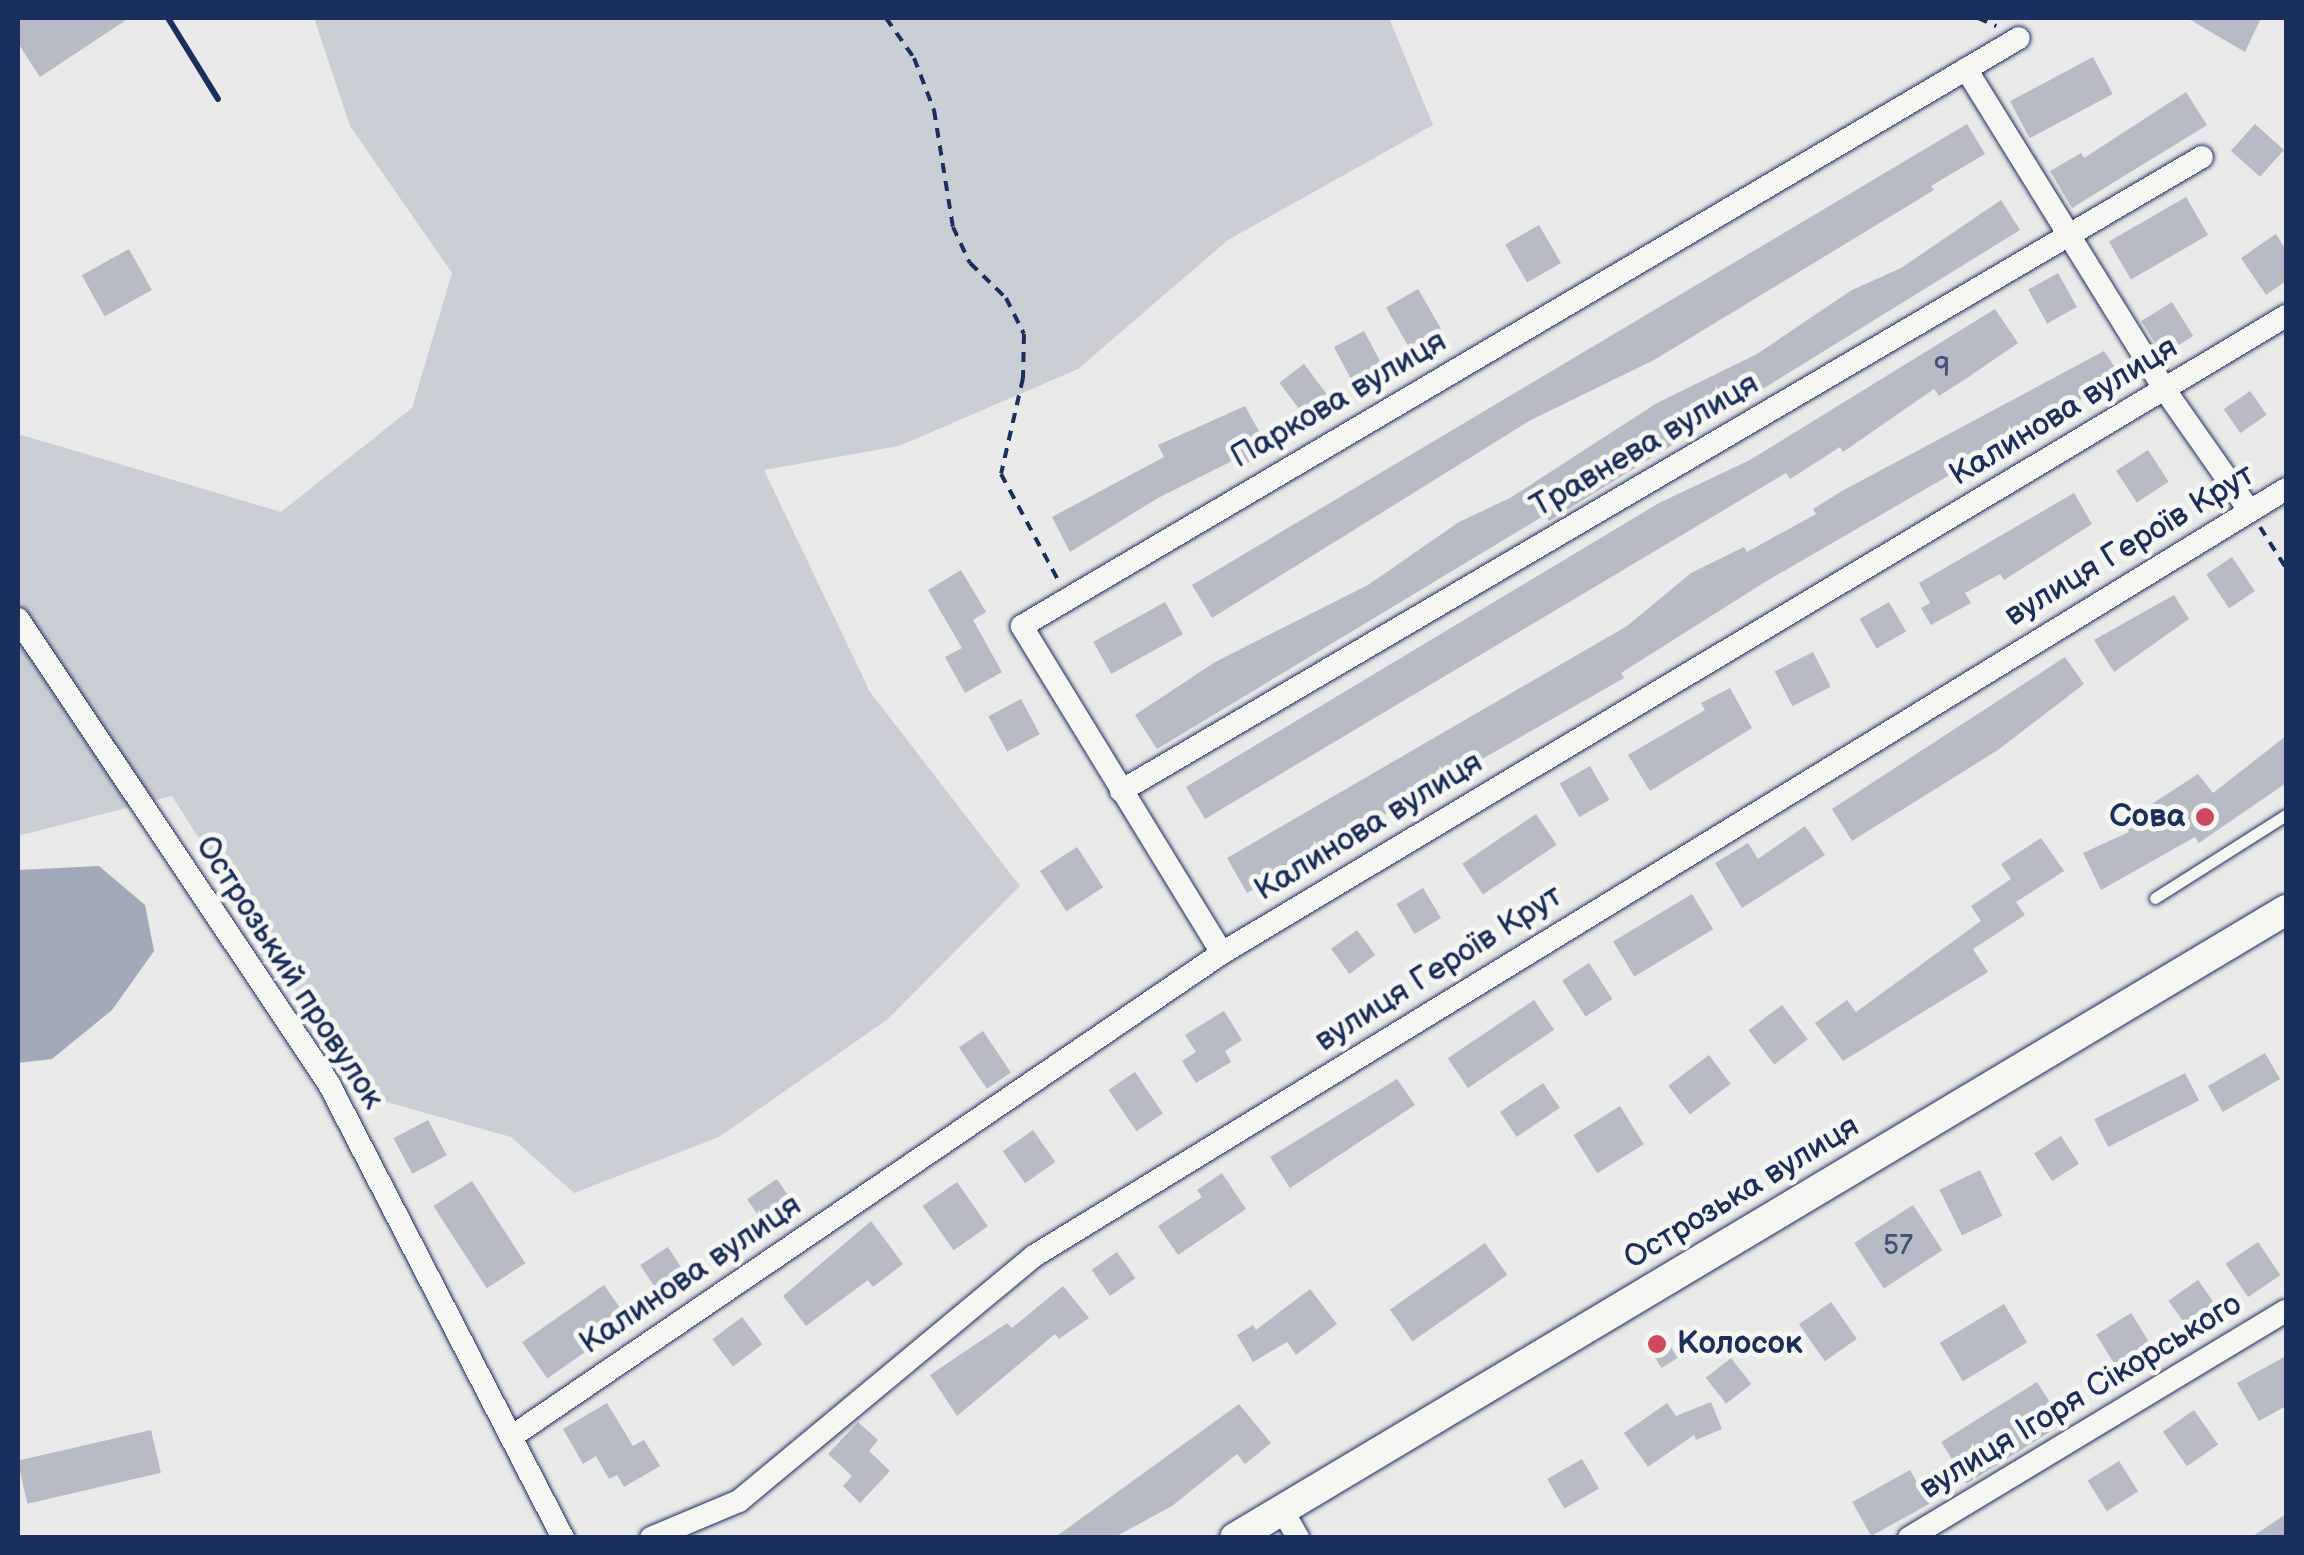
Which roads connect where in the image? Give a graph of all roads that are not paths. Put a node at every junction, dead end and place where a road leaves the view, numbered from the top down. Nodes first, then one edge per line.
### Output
1 (2019, 38) dead end
2 (1966, 69) junction
3 (2202, 157) dead end
4 (2068, 234) junction
5 (2286, 316) edge
6 (2165, 390) junction
7 (2286, 489) edge
8 (2250, 510) junction
9 (18, 619) edge
10 (1121, 791) junction
11 (2286, 815) edge
12 (2155, 898) dead end
13 (2286, 910) edge
14 (1222, 953) junction
15 (2286, 1311) edge
16 (511, 1437) junction
17 (1280, 1508) junction
18 (563, 1538) edge
19 (651, 1538) edge
20 (1235, 1538) edge
21 (1298, 1538) edge
22 (1909, 1538) edge

1 - 2 street, Паркова вулиця
2 - 4 street
2 - 10 street, Паркова вулиця
3 - 4 street, Травнева вулиця
4 - 6 street
4 - 10 street, Травнева вулиця
5 - 6 street, Калинова вулиця
6 - 8 street
6 - 14 street, Калинова вулиця
7 - 8 street, вулиця Героїв Крут
8 - 19 street, вулиця Героїв Крут
9 - 16 street, Острозький провулок
10 - 14 street, Паркова вулиця
11 - 12 lane
13 - 17 main road, Острозька вулиця
14 - 16 street, Калинова вулиця
15 - 22 street, вулиця Ігоря Сікорського
16 - 18 street, Острозький провулок
17 - 20 main road, Острозька вулиця
17 - 21 street

